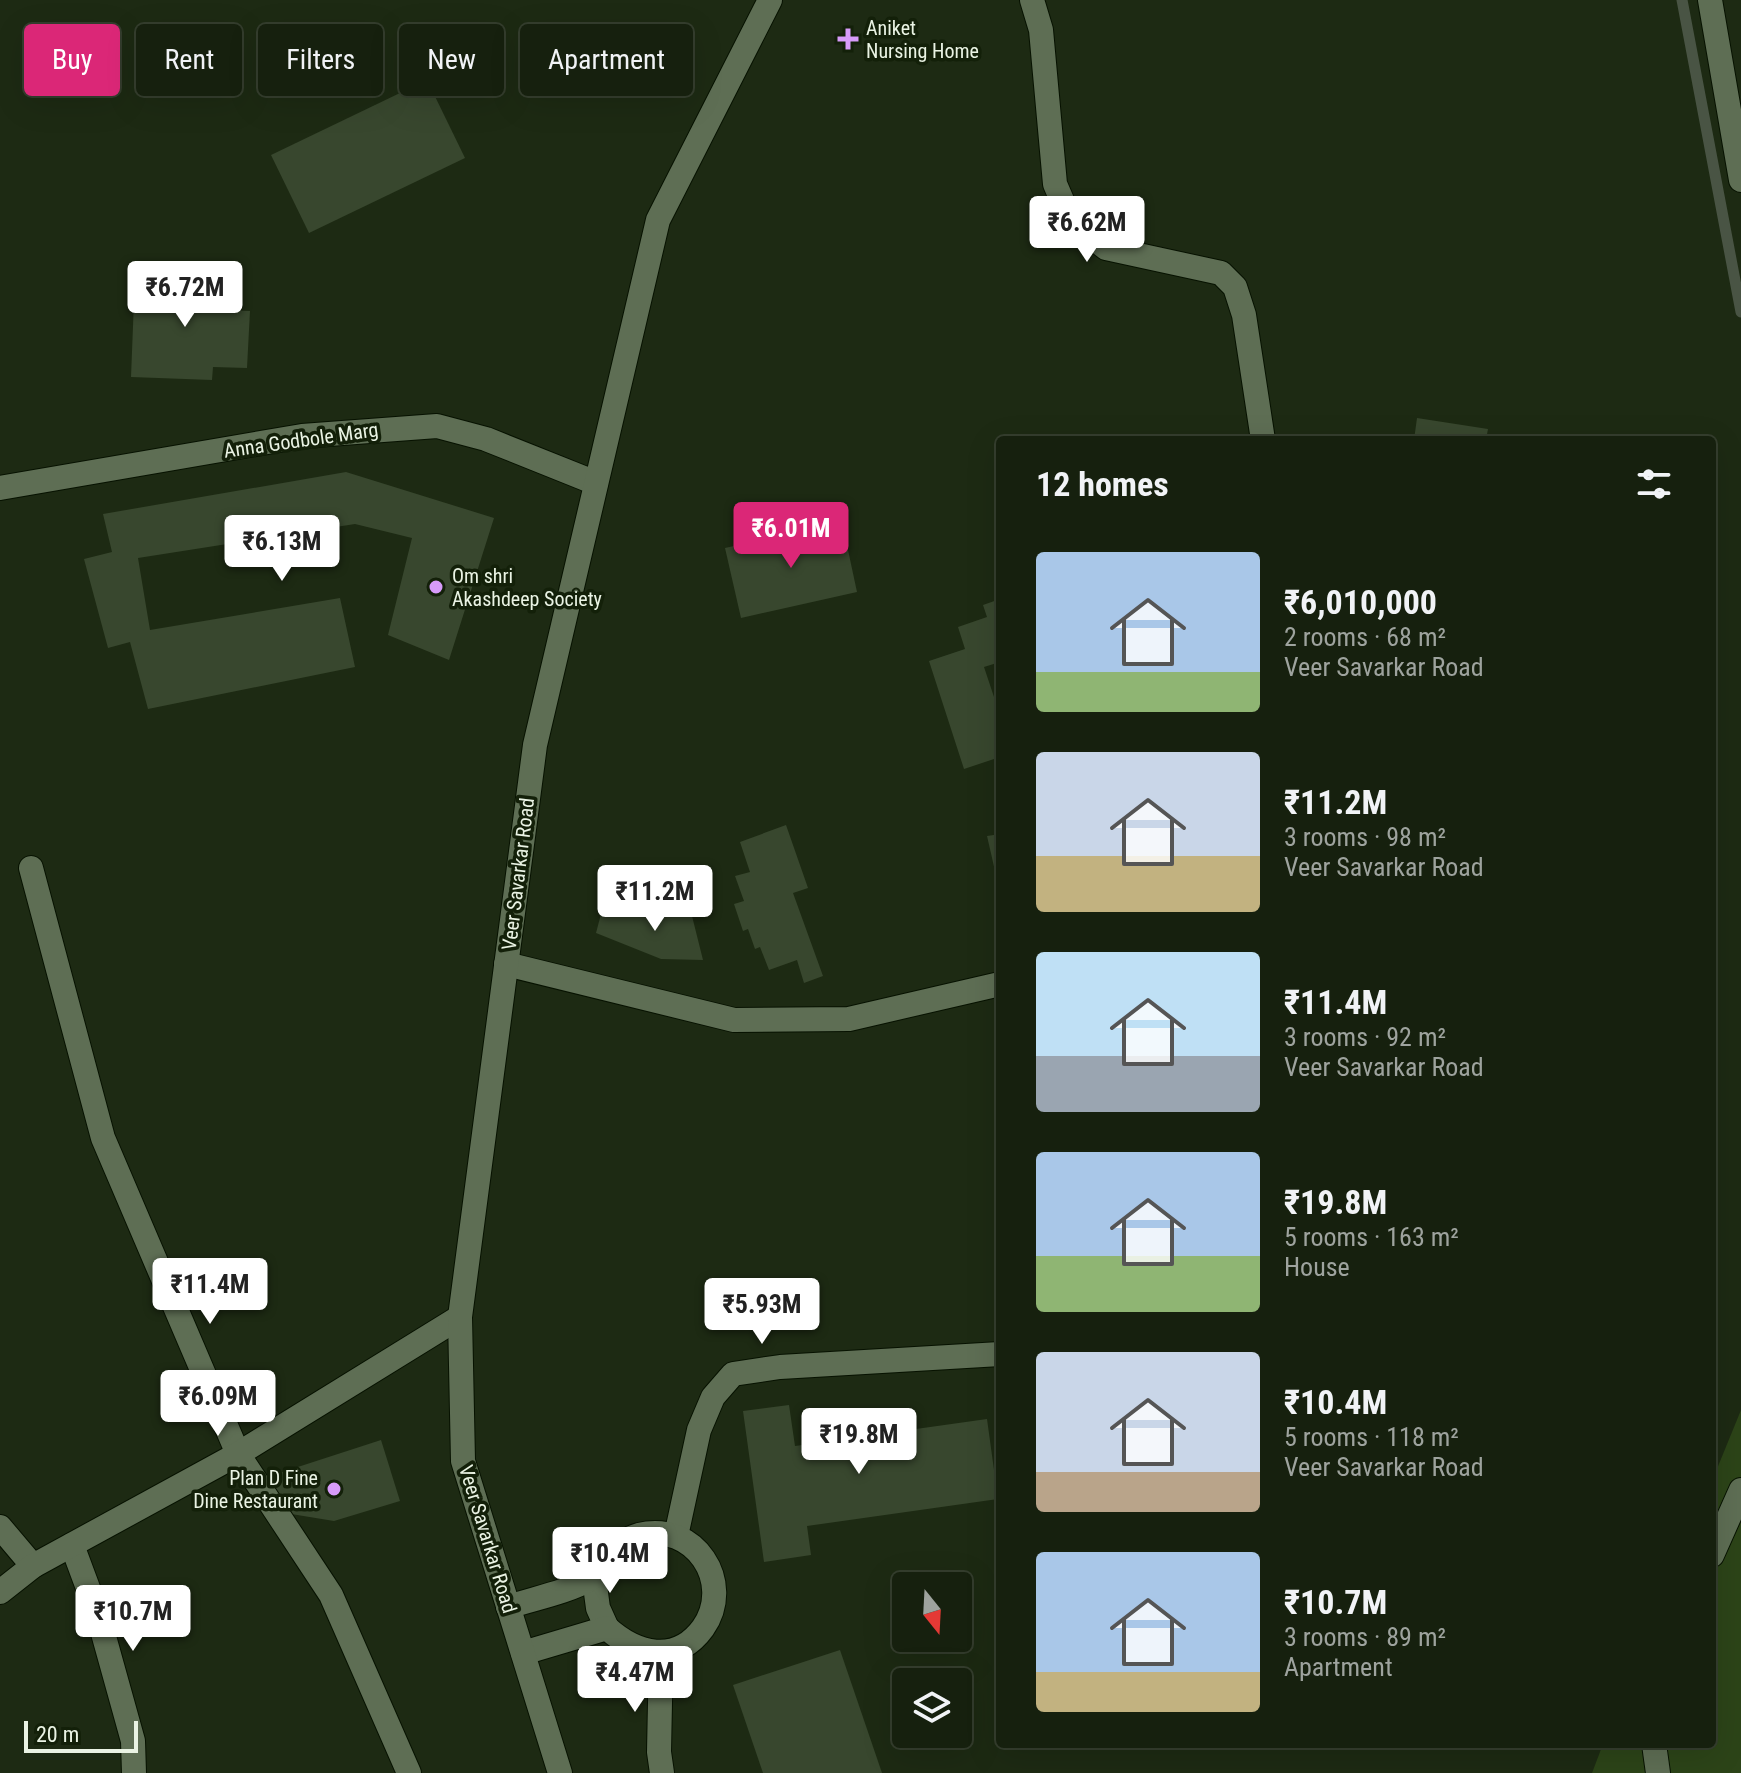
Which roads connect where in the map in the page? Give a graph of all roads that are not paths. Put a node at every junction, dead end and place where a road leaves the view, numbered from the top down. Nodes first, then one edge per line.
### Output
1 (770, 0) edge
2 (1032, 0) edge
3 (1710, 0) edge
4 (1736, 124) edge
5 (1741, 180) edge
6 (1262, 436) edge
7 (596, 483) junction
8 (0, 488) edge
9 (31, 868) dead end
10 (506, 964) junction
11 (996, 985) edge
12 (460, 1317) junction
13 (996, 1354) edge
14 (238, 1454) junction
15 (1741, 1490) edge
16 (0, 1527) edge
17 (676, 1536) junction
18 (72, 1545) junction
19 (1716, 1546) edge
20 (33, 1566) junction
21 (594, 1578) junction
22 (0, 1592) edge
23 (508, 1607) junction
24 (607, 1628) junction
25 (661, 1652) junction
26 (523, 1653) junction
27 (1655, 1748) edge
28 (134, 1773) edge
29 (409, 1773) edge
30 (560, 1773) edge
31 (662, 1773) edge
32 (1658, 1773) edge

1 - 7 street, Veer Savarkar Road
2 - 6 street
3 - 4 street
4 - 5 street
7 - 8 street, Anna Godbole Marg
7 - 10 street, Veer Savarkar Road
9 - 14 street
10 - 11 street
10 - 12 street, Veer Savarkar Road
12 - 14 street
12 - 23 street, Veer Savarkar Road
13 - 17 street
14 - 18 street
14 - 29 street
15 - 19 street
16 - 20 street
17 - 21 street
17 - 25 street
18 - 20 street
18 - 28 street
20 - 22 street
21 - 23 street
21 - 24 street
23 - 26 street, Veer Savarkar Road
24 - 25 street
24 - 26 street
25 - 31 street
26 - 30 street, Veer Savarkar Road
27 - 32 street

